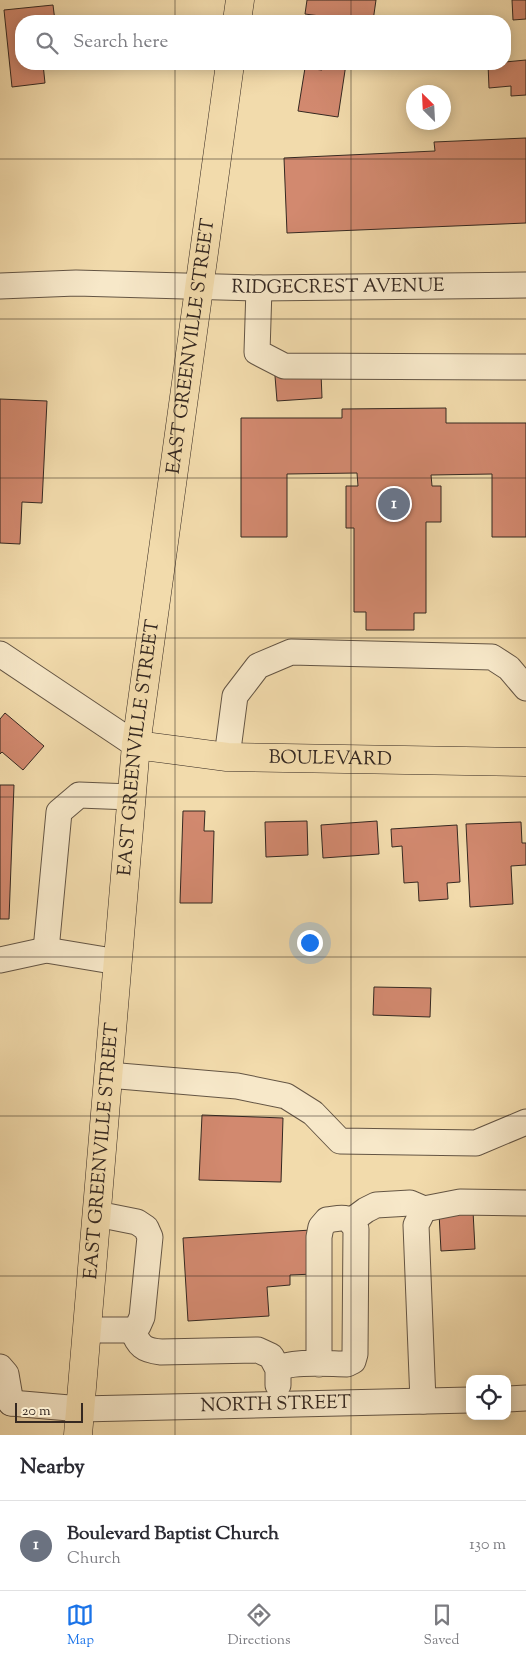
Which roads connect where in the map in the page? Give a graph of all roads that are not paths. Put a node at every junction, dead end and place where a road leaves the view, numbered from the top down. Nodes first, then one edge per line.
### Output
1 (240, 0) edge
2 (237, 15) edge
3 (229, 70) edge
4 (526, 285) edge
5 (0, 286) edge
6 (199, 286) junction
7 (259, 288) junction
8 (526, 367) edge
9 (0, 654) edge
10 (526, 688) edge
11 (136, 745) junction
12 (227, 757) junction
13 (526, 762) edge
14 (131, 797) junction
15 (46, 950) junction
16 (0, 960) edge
17 (118, 962) junction
18 (108, 1076) junction
19 (526, 1122) edge
20 (526, 1203) edge
21 (424, 1209) junction
22 (97, 1214) junction
23 (351, 1221) junction
24 (87, 1330) junction
25 (132, 1330) junction
26 (319, 1364) junction
27 (0, 1367) edge
28 (278, 1369) junction
29 (526, 1398) edge
30 (511, 1399) edge
31 (466, 1400) edge
32 (423, 1401) junction
33 (279, 1405) junction
34 (81, 1408) junction
35 (5, 1409) edge
36 (78, 1435) edge

1 - 2 main road
3 - 6 main road, EAST GREENVILLE STREET
4 - 7 street, RIDGECREST AVENUE
5 - 6 street, RIDGECREST AVENUE
6 - 7 street, RIDGECREST AVENUE
6 - 11 main road, EAST GREENVILLE STREET
7 - 8 street
9 - 11 street
10 - 12 street
11 - 12 main road, BOULEVARD
11 - 14 main road, EAST GREENVILLE STREET
12 - 13 main road, BOULEVARD
14 - 15 street
14 - 17 main road, EAST GREENVILLE STREET
15 - 16 street
15 - 17 street
17 - 18 main road, EAST GREENVILLE STREET
18 - 19 street
18 - 22 main road, EAST GREENVILLE STREET
20 - 21 street
21 - 23 street
21 - 32 street
22 - 24 main road, EAST GREENVILLE STREET
22 - 25 street
23 - 26 street
23 - 26 street
24 - 25 street
24 - 34 main road, EAST GREENVILLE STREET
25 - 28 street
26 - 28 street
27 - 35 street
28 - 33 street
29 - 30 street
31 - 32 street, NORTH STREET
32 - 33 street, NORTH STREET
33 - 34 street, NORTH STREET
34 - 35 street, NORTH STREET
34 - 36 main road, EAST GREENVILLE STREET

